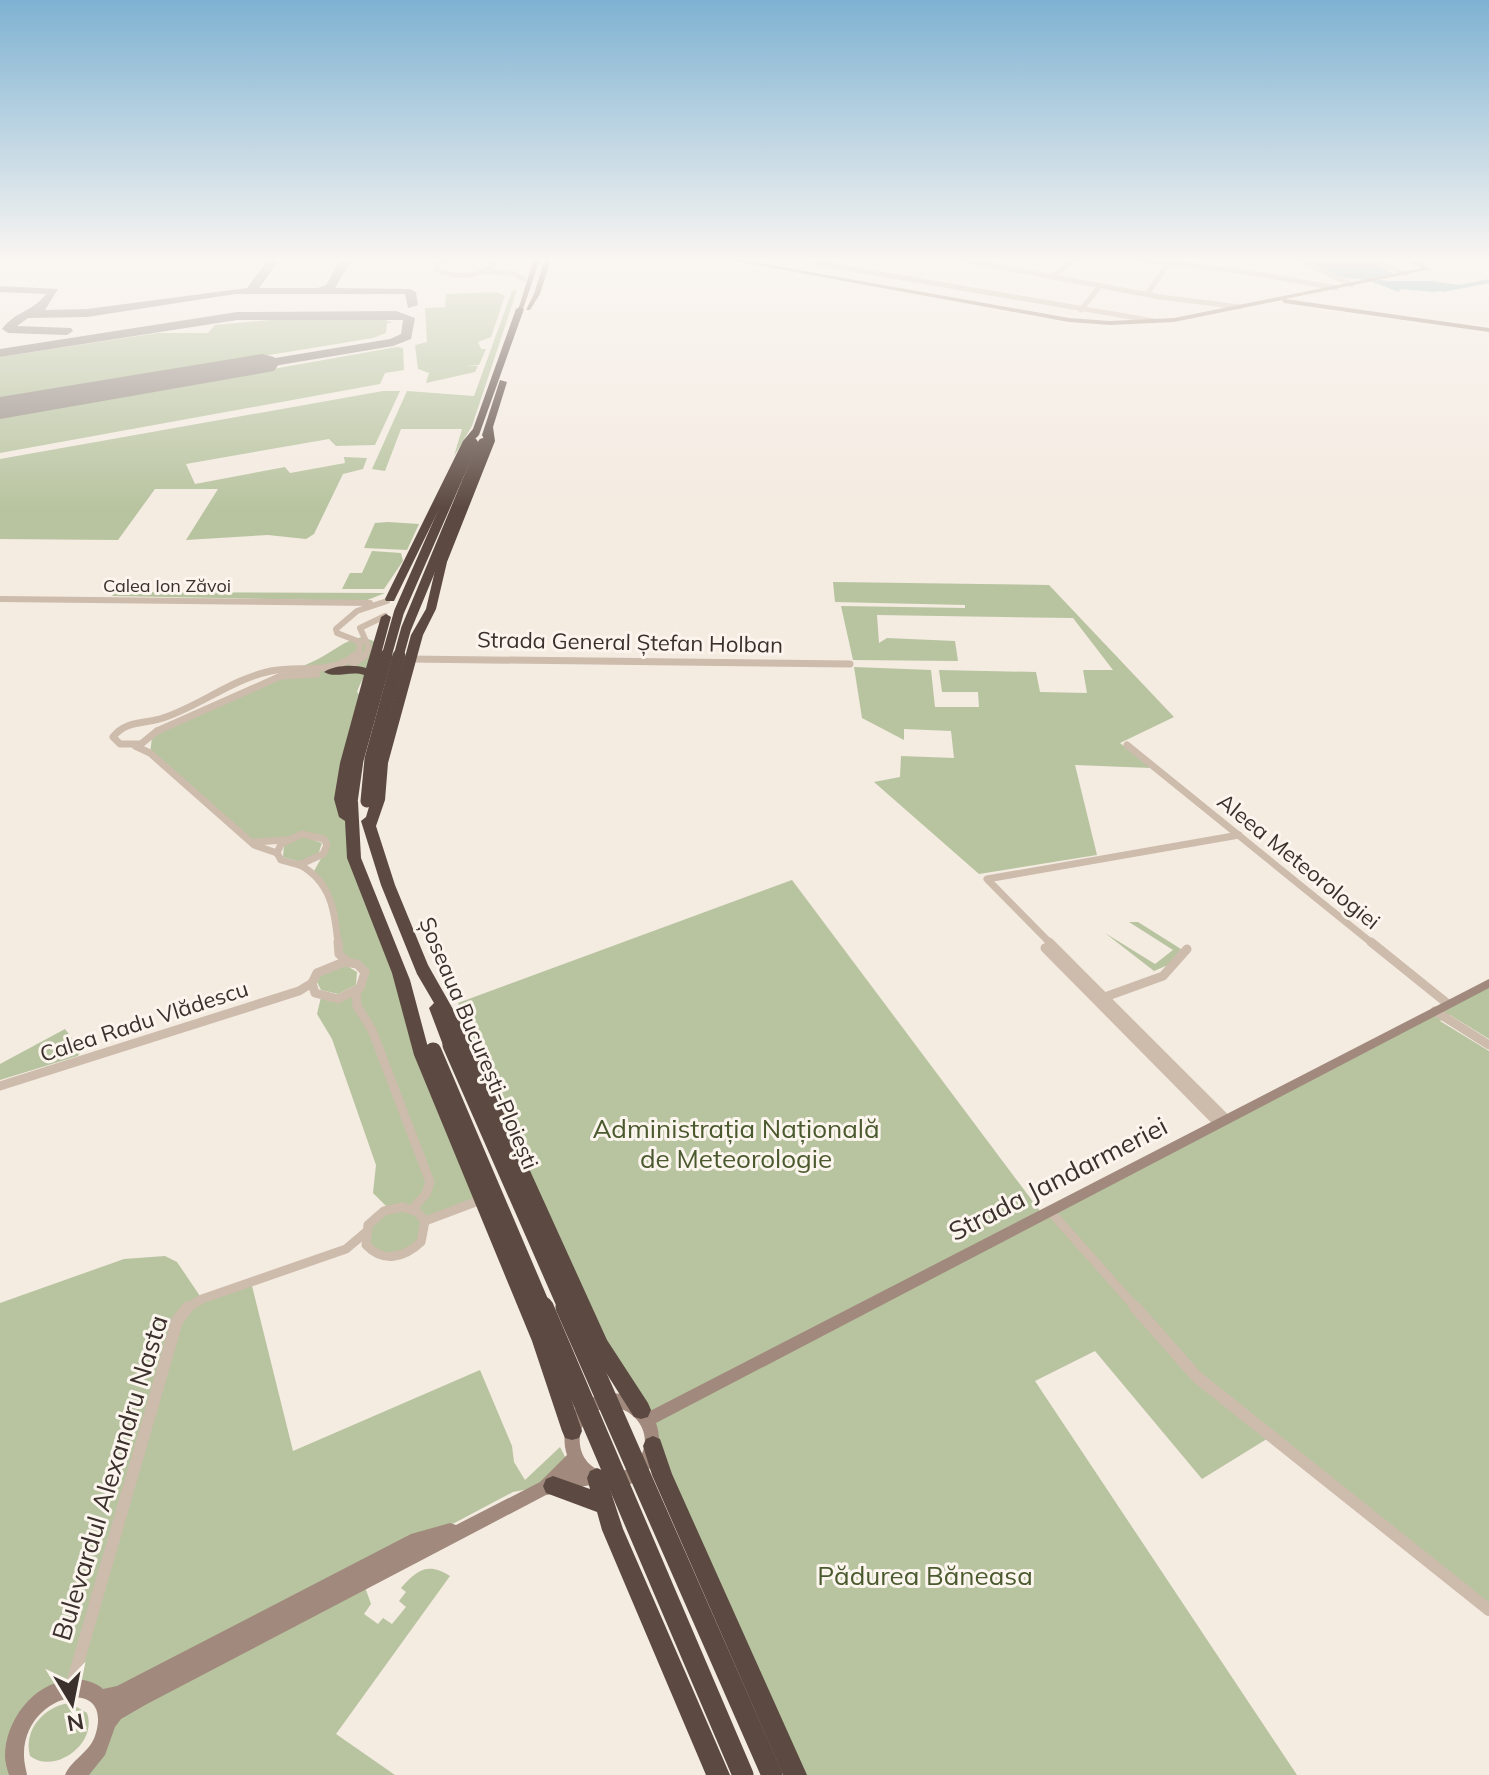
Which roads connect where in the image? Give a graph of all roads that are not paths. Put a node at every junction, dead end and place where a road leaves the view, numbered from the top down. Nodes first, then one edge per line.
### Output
1 (513, 342) edge
2 (483, 428) junction
3 (478, 443) junction
4 (0, 599) edge
5 (384, 601) junction
6 (334, 602) junction
7 (429, 608) junction
8 (351, 615) junction
9 (381, 619) junction
10 (410, 659) junction
11 (850, 664) dead end
12 (330, 672) junction
13 (371, 674) junction
14 (147, 722) junction
15 (155, 734) junction
16 (134, 745) junction
17 (1127, 745) dead end
18 (150, 753) junction
19 (369, 828) junction
20 (351, 829) junction
21 (1239, 835) junction
22 (248, 840) junction
23 (286, 840) junction
24 (277, 853) junction
25 (320, 857) junction
26 (299, 865) junction
27 (314, 871) junction
28 (1045, 948) dead end
29 (1187, 949) dead end
30 (339, 954) junction
31 (348, 962) junction
32 (328, 965) junction
33 (421, 966) junction
34 (399, 974) junction
35 (312, 983) junction
36 (1489, 983) edge
37 (299, 991) junction
38 (356, 992) junction
39 (315, 993) junction
40 (1105, 997) junction
41 (342, 998) junction
42 (357, 1006) junction
43 (1441, 1008) junction
44 (1489, 1045) edge
45 (442, 1048) junction
46 (0, 1086) edge
47 (1222, 1121) junction
48 (481, 1200) junction
49 (412, 1209) junction
50 (1050, 1211) junction
51 (425, 1221) junction
52 (365, 1233) junction
53 (346, 1249) junction
54 (371, 1252) junction
55 (645, 1415) junction
56 (572, 1431) junction
57 (653, 1446) junction
58 (574, 1459) junction
59 (596, 1478) junction
60 (548, 1487) junction
61 (605, 1505) junction
62 (473, 1524) junction
63 (1489, 1610) edge
64 (71, 1687) junction
65 (101, 1699) junction
66 (107, 1723) junction
67 (5, 1758) edge
68 (18, 1775) edge
69 (74, 1775) edge
70 (718, 1775) edge
71 (743, 1775) edge
72 (772, 1775) edge
73 (795, 1775) edge

1 - 2 highway, Șoseaua București-Ploiești
2 - 3 highway, Șoseaua București-Ploiești
2 - 5 highway
2 - 7 highway
3 - 19 highway, Șoseaua București-Ploiești, bridge
3 - 20 highway, Șoseaua București-Ploiești, bridge
4 - 6 street, Calea Ion Zăvoi
5 - 6 street, Calea Ion Zăvoi
5 - 7 highway
5 - 8 street
5 - 9 highway
6 - 8 street
7 - 9 highway
7 - 10 highway
8 - 9 street
8 - 14 street
9 - 12 street
9 - 13 highway
10 - 11 street, Strada General Ștefan Holban
10 - 19 highway
12 - 13 highway
12 - 15 street
13 - 20 highway
14 - 15 street
14 - 16 street
15 - 16 street
15 - 18 street
16 - 18 street
17 - 21 street, Aleea Meteorologiei
18 - 22 street
19 - 33 highway, Șoseaua București-Ploiești
20 - 34 highway, Șoseaua București-Ploiești
21 - 40 street
21 - 43 street, Aleea Meteorologiei
22 - 23 street
22 - 24 street
23 - 24 street
23 - 25 street
24 - 26 street
25 - 26 street
25 - 27 street
26 - 27 street
27 - 30 street
28 - 47 street
29 - 40 street
30 - 31 street
30 - 32 street
31 - 32 street
31 - 38 street
32 - 35 street
33 - 45 highway, Șoseaua București-Ploiești
33 - 55 highway
34 - 45 highway, Șoseaua București-Ploiești
34 - 48 highway
35 - 37 street, Calea Radu Vlădescu
35 - 39 street
36 - 43 street, Strada Jandarmeriei
37 - 39 street, Calea Radu Vlădescu
37 - 46 street, Calea Radu Vlădescu
38 - 41 street
38 - 42 street
39 - 41 street
40 - 47 street
41 - 42 street
42 - 49 street
43 - 44 street, Aleea Meteorologiei
43 - 47 street, Strada Jandarmeriei
45 - 71 highway, Șoseaua București-Ploiești, bridge
45 - 72 highway, Șoseaua București-Ploiești, bridge
47 - 50 street, Strada Jandarmeriei
48 - 51 street
48 - 56 highway
49 - 51 street
49 - 52 street
50 - 55 street, Strada Jandarmeriei
50 - 63 street
51 - 54 street
52 - 53 street, Bulevardul Alexandru Nasta
52 - 54 street
53 - 54 street, Bulevardul Alexandru Nasta
53 - 64 street, Bulevardul Alexandru Nasta
55 - 56 street
55 - 57 street
56 - 58 street
57 - 59 street
57 - 73 highway
58 - 59 street
58 - 60 street
59 - 60 street
59 - 61 highway
60 - 61 highway
60 - 62 street
61 - 70 highway
62 - 65 street
62 - 66 street
64 - 65 street
64 - 67 street
65 - 66 street
66 - 69 street
67 - 68 street

